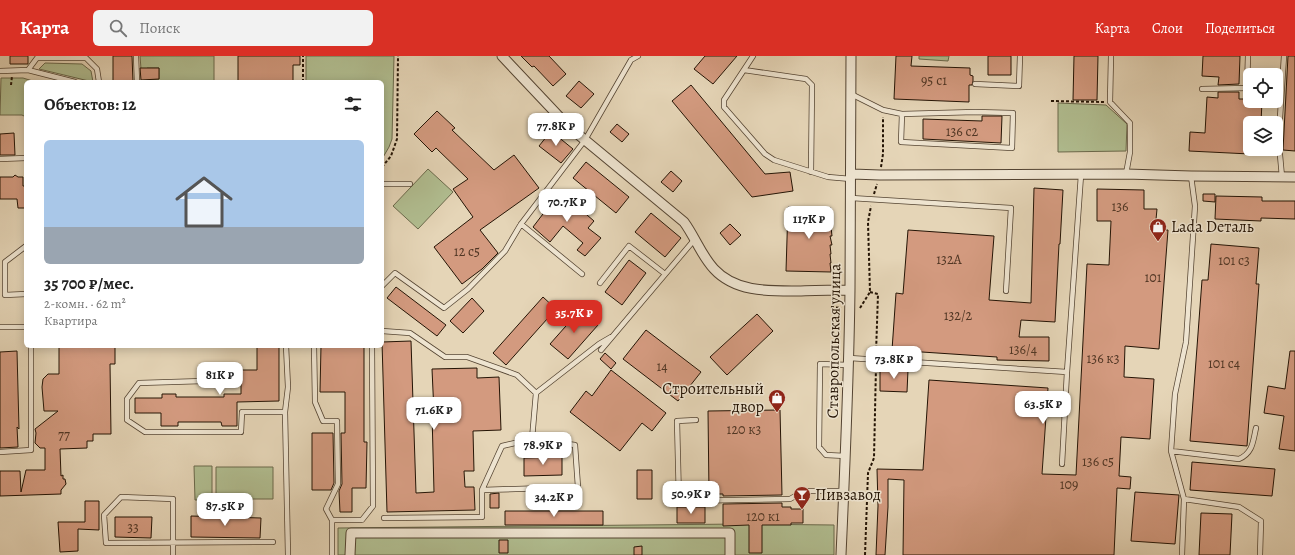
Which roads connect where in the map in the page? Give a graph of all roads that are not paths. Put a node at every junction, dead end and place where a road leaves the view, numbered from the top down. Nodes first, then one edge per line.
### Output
1 (136, 56) edge
2 (502, 56) edge
3 (638, 56) edge
4 (753, 56) edge
5 (851, 56) edge
6 (1020, 56) edge
7 (1111, 56) edge
8 (1248, 56) edge
9 (1284, 56) edge
10 (630, 58) edge
11 (28, 70) junction
12 (744, 70) junction
13 (0, 72) edge
14 (67, 80) edge
15 (99, 80) edge
16 (137, 80) edge
17 (974, 84) dead end
18 (1202, 89) dead end
19 (851, 94) junction
20 (902, 114) junction
21 (585, 140) junction
22 (24, 158) edge
23 (0, 159) edge
24 (811, 172) junction
25 (1126, 174) junction
26 (1081, 175) junction
27 (851, 176) junction
28 (1191, 176) junction
29 (1282, 177) junction
30 (1295, 177) edge
31 (384, 184) edge
32 (410, 184) dead end
33 (851, 198) junction
34 (521, 224) junction
35 (695, 239) junction
36 (24, 248) edge
37 (582, 274) dead end
38 (665, 274) junction
39 (600, 283) dead end
40 (384, 284) edge
41 (850, 290) junction
42 (1006, 291) dead end
43 (24, 294) edge
44 (0, 327) edge
45 (24, 327) edge
46 (384, 331) edge
47 (611, 337) junction
48 (31, 348) edge
49 (286, 348) edge
50 (314, 348) edge
51 (372, 348) edge
52 (601, 350) dead end
53 (849, 362) junction
54 (1067, 372) junction
55 (236, 380) dead end
56 (536, 393) junction
57 (285, 412) junction
58 (696, 420) dead end
59 (1256, 428) dead end
60 (532, 439) junction
61 (1171, 451) junction
62 (0, 452) edge
63 (846, 456) junction
64 (1062, 464) dead end
65 (482, 490) junction
66 (844, 491) junction
67 (1184, 499) junction
68 (384, 518) dead end
69 (332, 520) junction
70 (174, 542) junction
71 (273, 542) dead end
72 (174, 555) edge
73 (288, 555) edge
74 (332, 555) edge
75 (350, 555) edge
76 (730, 555) edge
77 (841, 555) edge
78 (1182, 555) edge
79 (1260, 555) edge

1 - 16 lane
2 - 21 street
3 - 10 lane
4 - 12 lane
5 - 19 street, Ставропольская улица
6 - 17 lane
7 - 25 lane
8 - 18 lane
9 - 29 lane
10 - 21 lane
11 - 13 lane
11 - 14 lane
11 - 15 lane
12 - 24 lane
12 - 24 lane
19 - 20 lane
19 - 27 street, Ставропольская улица
20 - 20 lane
21 - 34 lane
21 - 35 street
22 - 23 lane
24 - 27 lane
25 - 26 street
25 - 28 street
26 - 27 street
26 - 54 lane
27 - 33 street, Ставропольская улица
28 - 29 street
28 - 61 lane
29 - 30 street
31 - 32 lane
33 - 41 street, Ставропольская улица
33 - 42 lane
34 - 37 lane
34 - 40 lane
35 - 38 lane
35 - 41 street
36 - 43 lane
38 - 39 lane
38 - 47 lane
41 - 53 street, Ставропольская улица
44 - 45 lane
46 - 56 lane
47 - 52 lane
47 - 56 lane
48 - 62 lane
49 - 57 lane
50 - 69 lane
51 - 69 lane
53 - 54 lane
53 - 63 street, Ставропольская улица
53 - 63 lane
54 - 64 lane
55 - 57 lane
56 - 60 lane
57 - 73 lane
58 - 66 lane
59 - 61 lane
60 - 65 lane
60 - 65 lane
61 - 67 lane
63 - 66 street, Ставропольская улица
65 - 68 lane
66 - 77 street, Ставропольская улица
67 - 78 lane
67 - 79 lane
69 - 74 lane
70 - 70 lane
70 - 71 lane
70 - 72 lane
75 - 76 street

